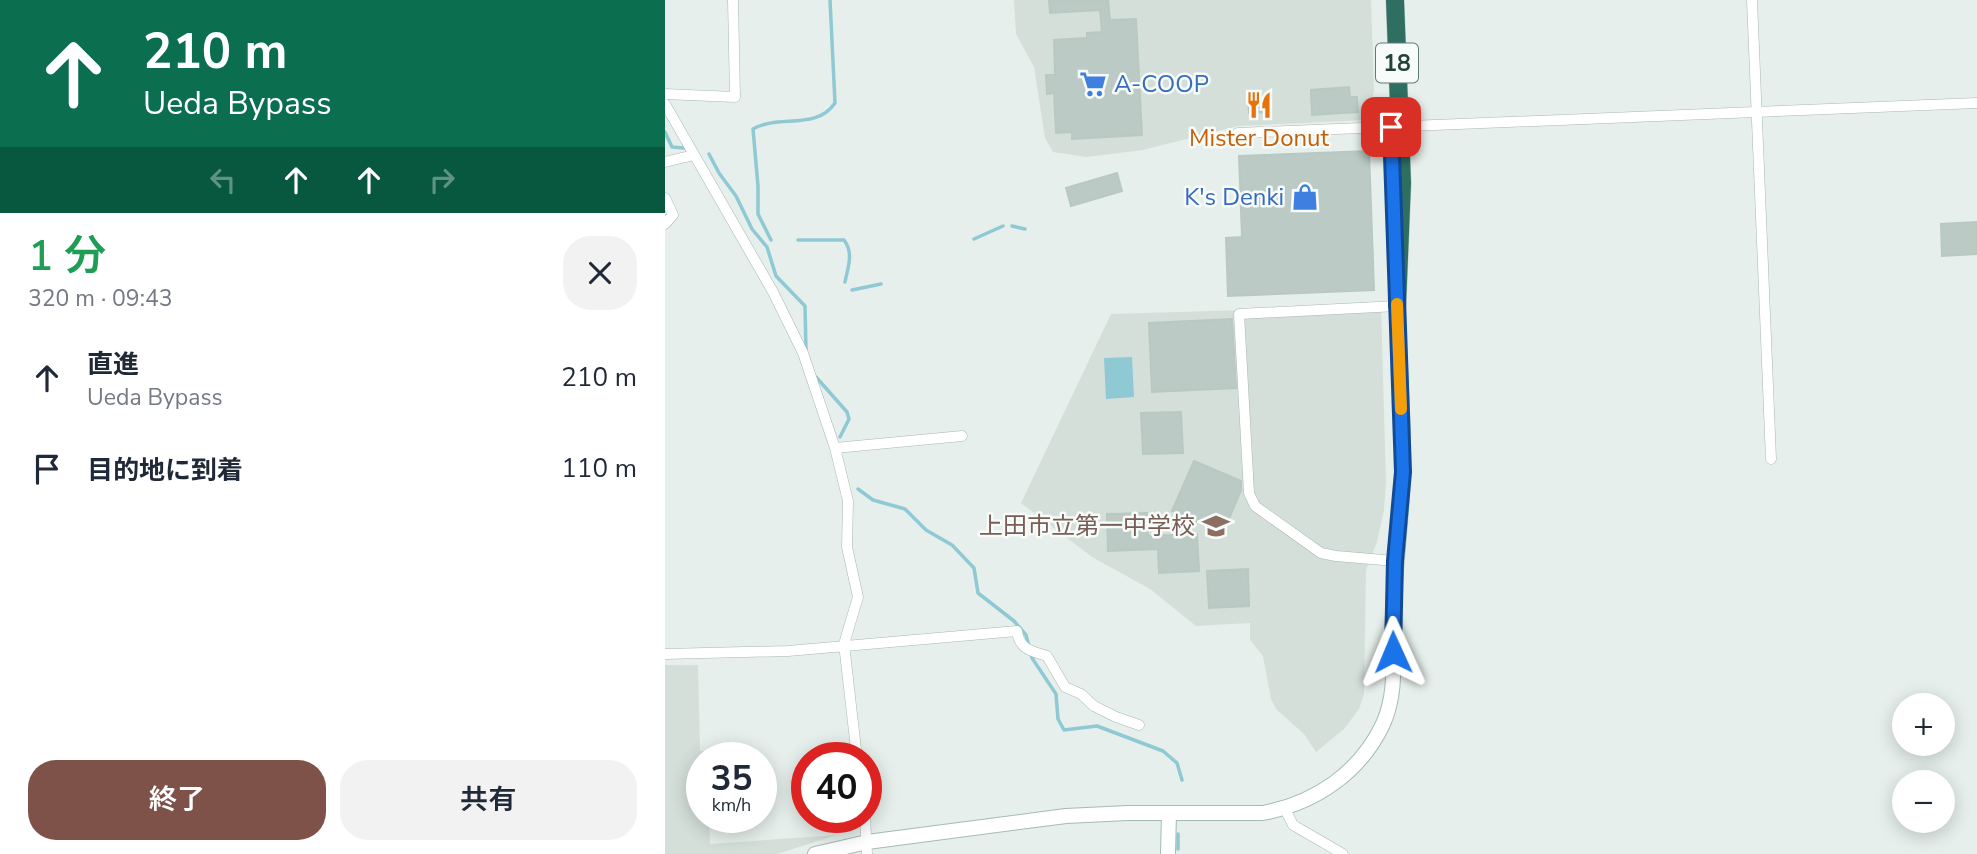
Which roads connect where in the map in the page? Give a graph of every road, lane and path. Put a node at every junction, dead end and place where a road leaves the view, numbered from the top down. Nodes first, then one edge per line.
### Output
1 (733, 0) edge
2 (1385, 0) edge
3 (1395, 0) edge
4 (1752, 0) edge
5 (665, 94) edge
6 (1977, 103) edge
7 (665, 104) edge
8 (1756, 111) junction
9 (1395, 126) junction
10 (1238, 133) dead end
11 (694, 155) junction
12 (665, 162) edge
13 (665, 198) edge
14 (665, 224) edge
15 (1397, 306) junction
16 (962, 436) dead end
17 (835, 448) junction
18 (1772, 459) dead end
19 (1395, 561) junction
20 (844, 644) junction
21 (665, 654) edge
22 (1139, 725) dead end
23 (855, 742) edge
24 (1285, 808) junction
25 (1170, 813) junction
26 (867, 848) edge
27 (815, 854) edge
28 (1168, 854) edge
29 (1343, 854) edge

1 - 5 street
2 - 9 highway, 18
3 - 9 highway, 18
4 - 8 street
6 - 8 street
7 - 11 street
8 - 9 street
8 - 18 street
9 - 10 street
9 - 15 highway, 18
11 - 12 street
11 - 17 street
13 - 14 street
15 - 19 street
15 - 19 street
16 - 17 street
17 - 20 street
19 - 24 street
20 - 21 street
20 - 22 street
20 - 23 street
24 - 25 street
24 - 29 street
25 - 26 street
25 - 28 street
26 - 27 street

